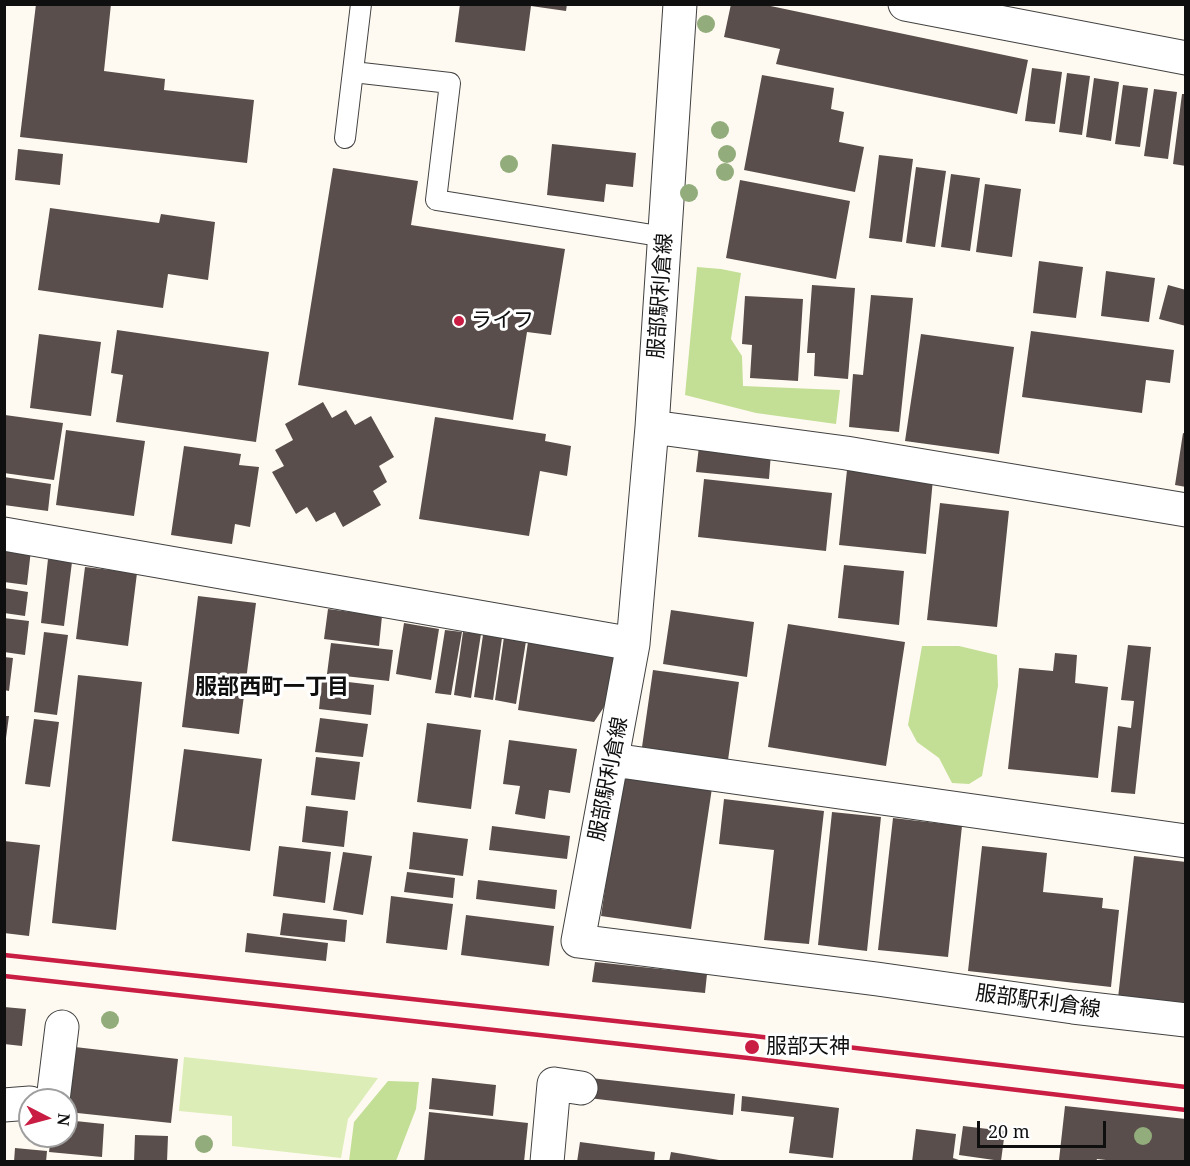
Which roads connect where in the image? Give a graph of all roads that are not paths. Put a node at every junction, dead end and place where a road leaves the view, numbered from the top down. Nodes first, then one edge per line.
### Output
1 (361, 4) edge
2 (680, 4) edge
3 (905, 4) edge
4 (1185, 58) edge
5 (353, 72) junction
6 (345, 138) dead end
7 (665, 237) junction
8 (652, 427) junction
9 (1185, 510) edge
10 (4, 534) edge
11 (633, 644) junction
12 (613, 760) junction
13 (1185, 841) edge
14 (1185, 1020) edge
15 (62, 1027) dead end
16 (54, 1088) edge
17 (581, 1088) dead end
18 (547, 1161) edge

1 - 5 lane
2 - 7 street, 服部駅利倉線
3 - 4 street
5 - 6 lane
5 - 7 lane
7 - 8 street, 服部駅利倉線
8 - 9 street
8 - 11 street, 服部駅利倉線
10 - 11 street
11 - 12 street, 服部駅利倉線
12 - 13 street
12 - 14 street, 服部駅利倉線
15 - 16 street
17 - 18 street

